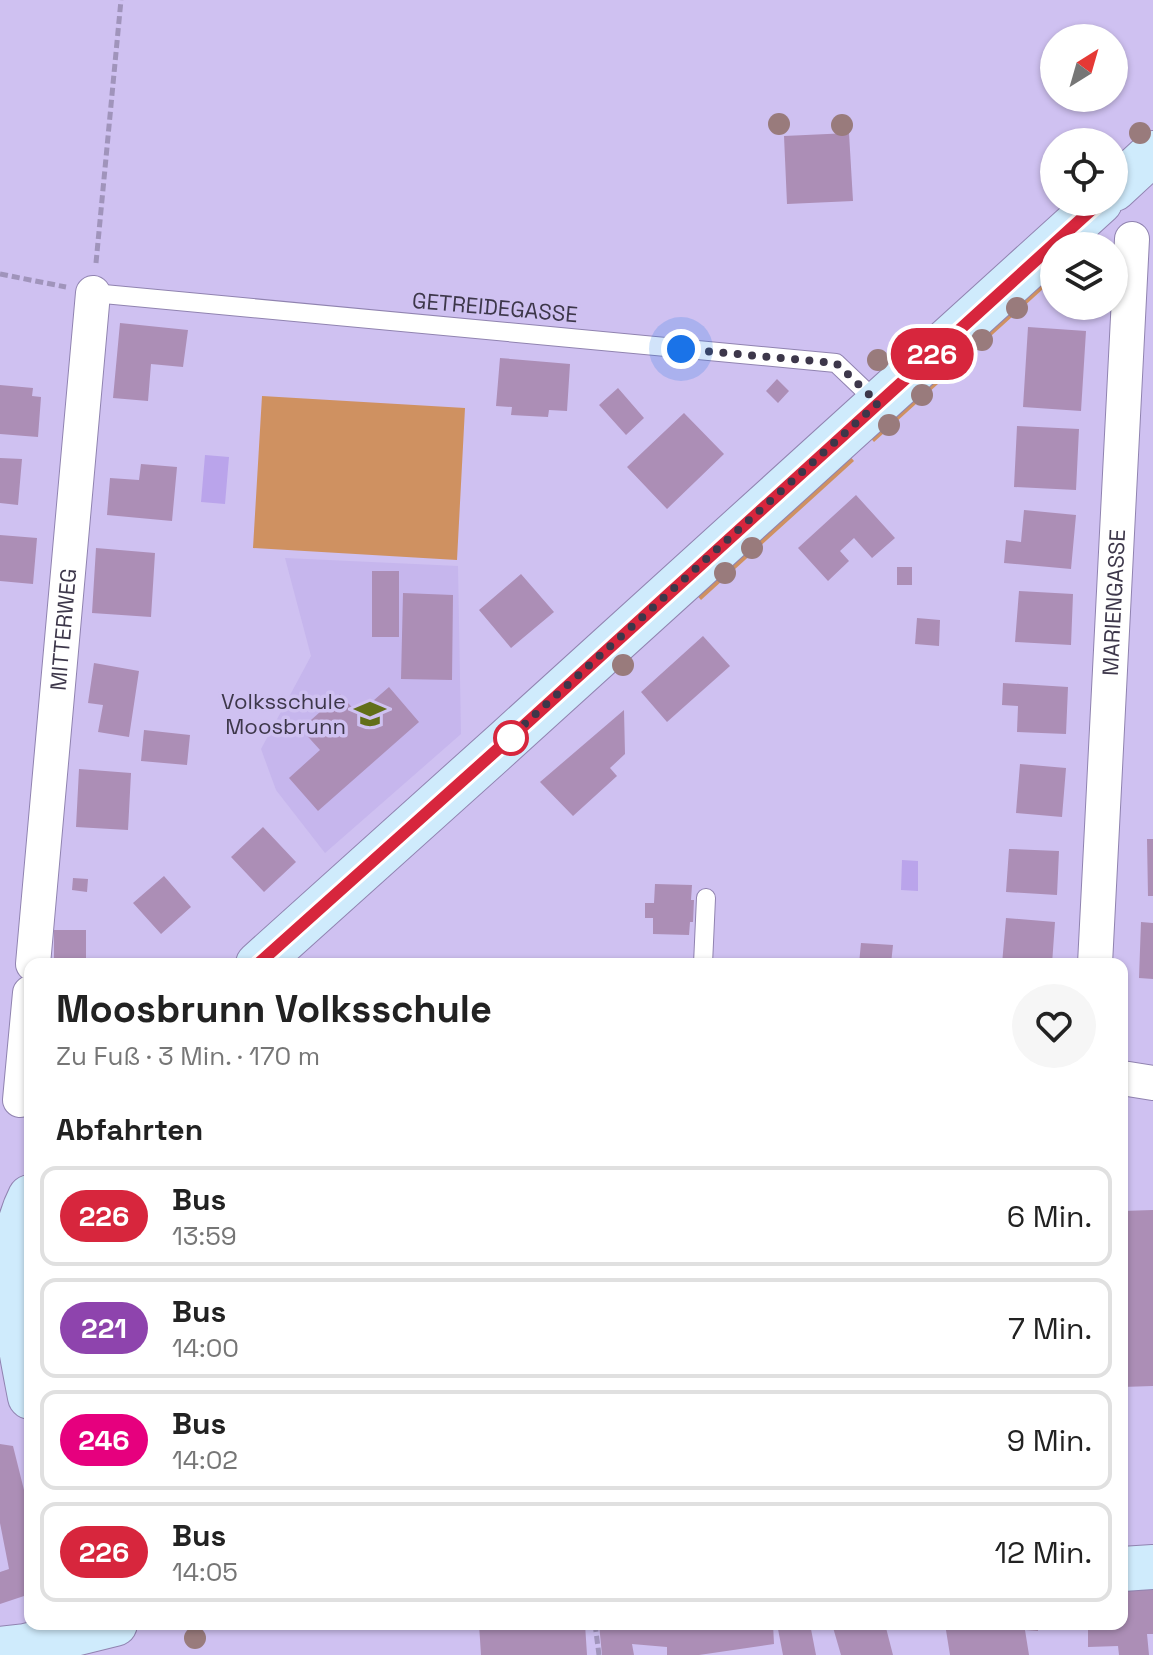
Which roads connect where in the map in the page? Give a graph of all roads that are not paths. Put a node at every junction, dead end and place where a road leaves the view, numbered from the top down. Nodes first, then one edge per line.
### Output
1 (1153, 153) edge
2 (1128, 176) edge
3 (1085, 216) edge
4 (1119, 216) edge
5 (1142, 239) edge
6 (93, 293) joint
7 (878, 403) junction
8 (706, 898) dead end
9 (34, 958) edge
10 (265, 958) edge
11 (703, 958) edge
12 (1095, 958) edge
13 (24, 1043) edge
14 (1128, 1079) edge
15 (1153, 1083) edge
16 (17, 1101) edge
17 (24, 1208) edge
18 (24, 1366) edge
19 (1153, 1567) edge
20 (1128, 1569) edge
21 (79, 1630) edge
22 (15, 1650) edge

1 - 2 main road
3 - 7 main road
4 - 5 street
5 - 12 street, MARIENGASSE
6 - 7 lane, GETREIDEGASSE
6 - 9 street, MITTERWEG
7 - 10 main road
8 - 11 lane
13 - 16 street
14 - 15 street
17 - 18 main road
19 - 20 main road
21 - 22 main road

